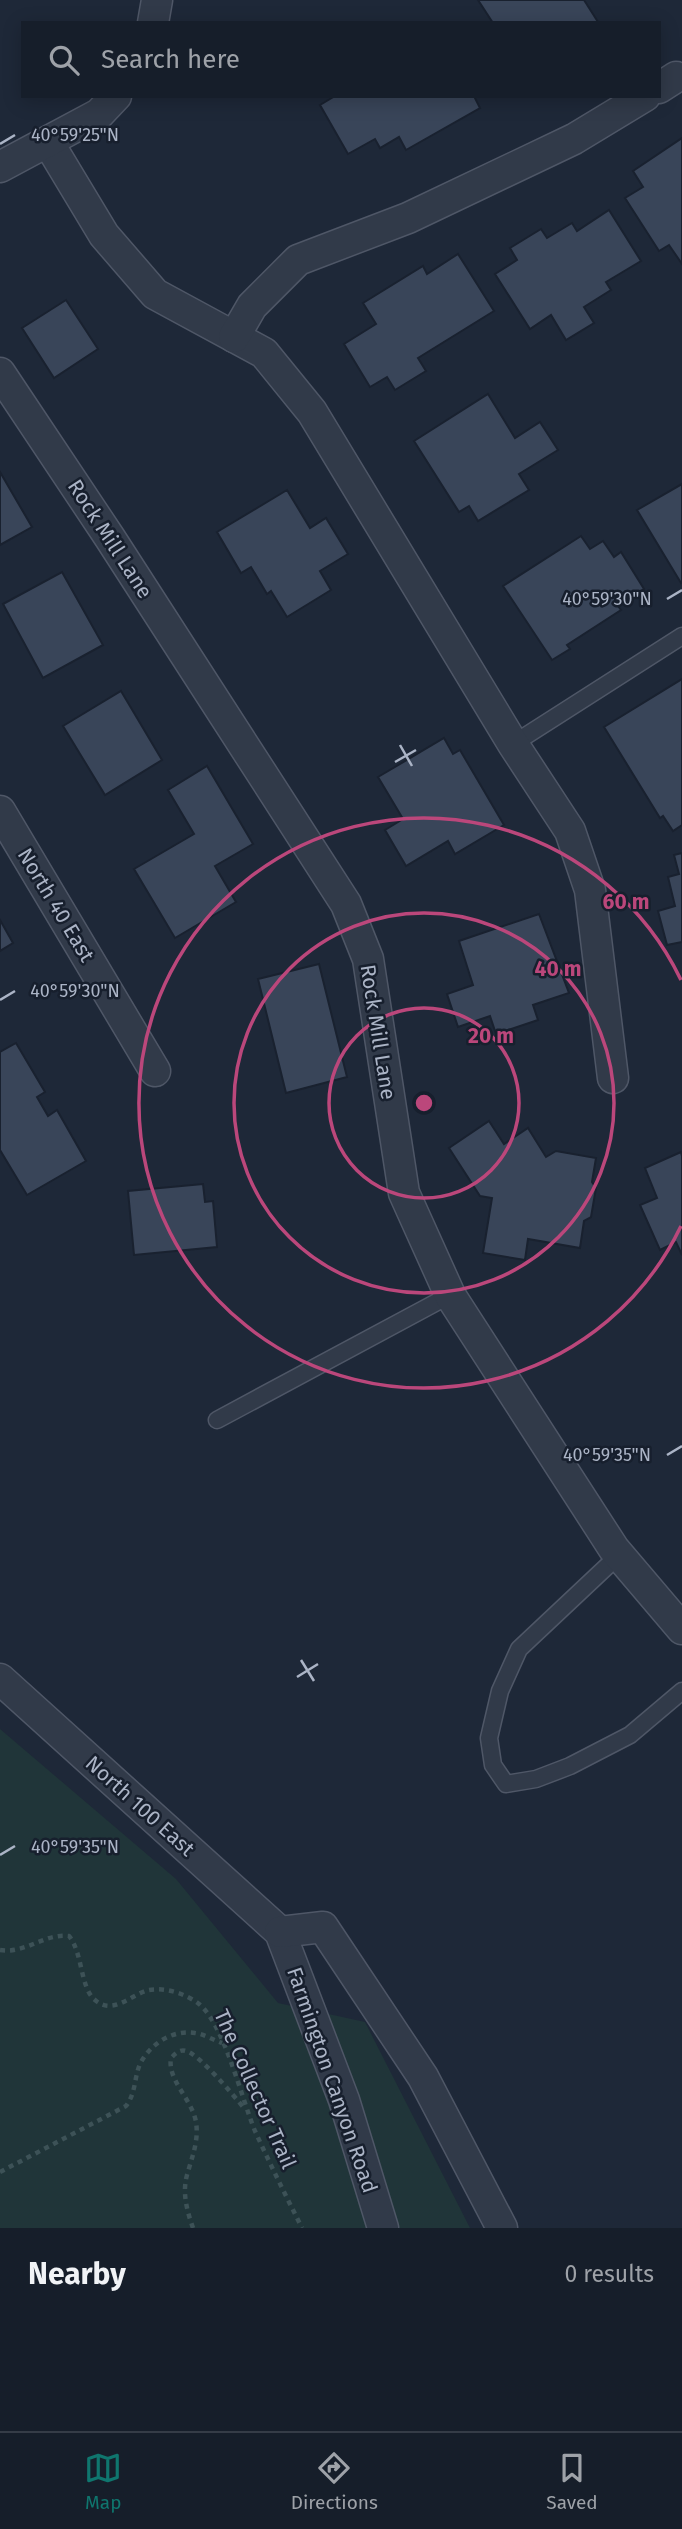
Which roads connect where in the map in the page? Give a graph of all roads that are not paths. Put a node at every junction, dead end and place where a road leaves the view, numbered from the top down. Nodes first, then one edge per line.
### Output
1 (157, 0) edge
2 (153, 21) edge
3 (114, 98) edge
4 (642, 98) edge
5 (48, 142) junction
6 (0, 167) edge
7 (234, 337) junction
8 (0, 373) edge
9 (682, 636) edge
10 (513, 744) junction
11 (0, 811) edge
12 (155, 1071) dead end
13 (613, 1078) dead end
14 (450, 1295) junction
15 (217, 1420) dead end
16 (619, 1555) junction
17 (682, 1629) edge
18 (0, 1679) edge
19 (682, 1691) edge
20 (280, 1932) junction
21 (383, 2228) edge
22 (502, 2228) edge

1 - 2 street
3 - 5 street
4 - 7 street
5 - 6 street
5 - 7 street
7 - 10 street
8 - 14 street, Rock Mill Lane
9 - 10 lane
10 - 13 street
11 - 12 street, North 40 East
14 - 15 lane
14 - 16 street, Rock Mill Lane
16 - 17 street, Rock Mill Lane
16 - 19 lane
18 - 20 street, North 100 East
20 - 21 street, Farmington Canyon Road
20 - 22 street

